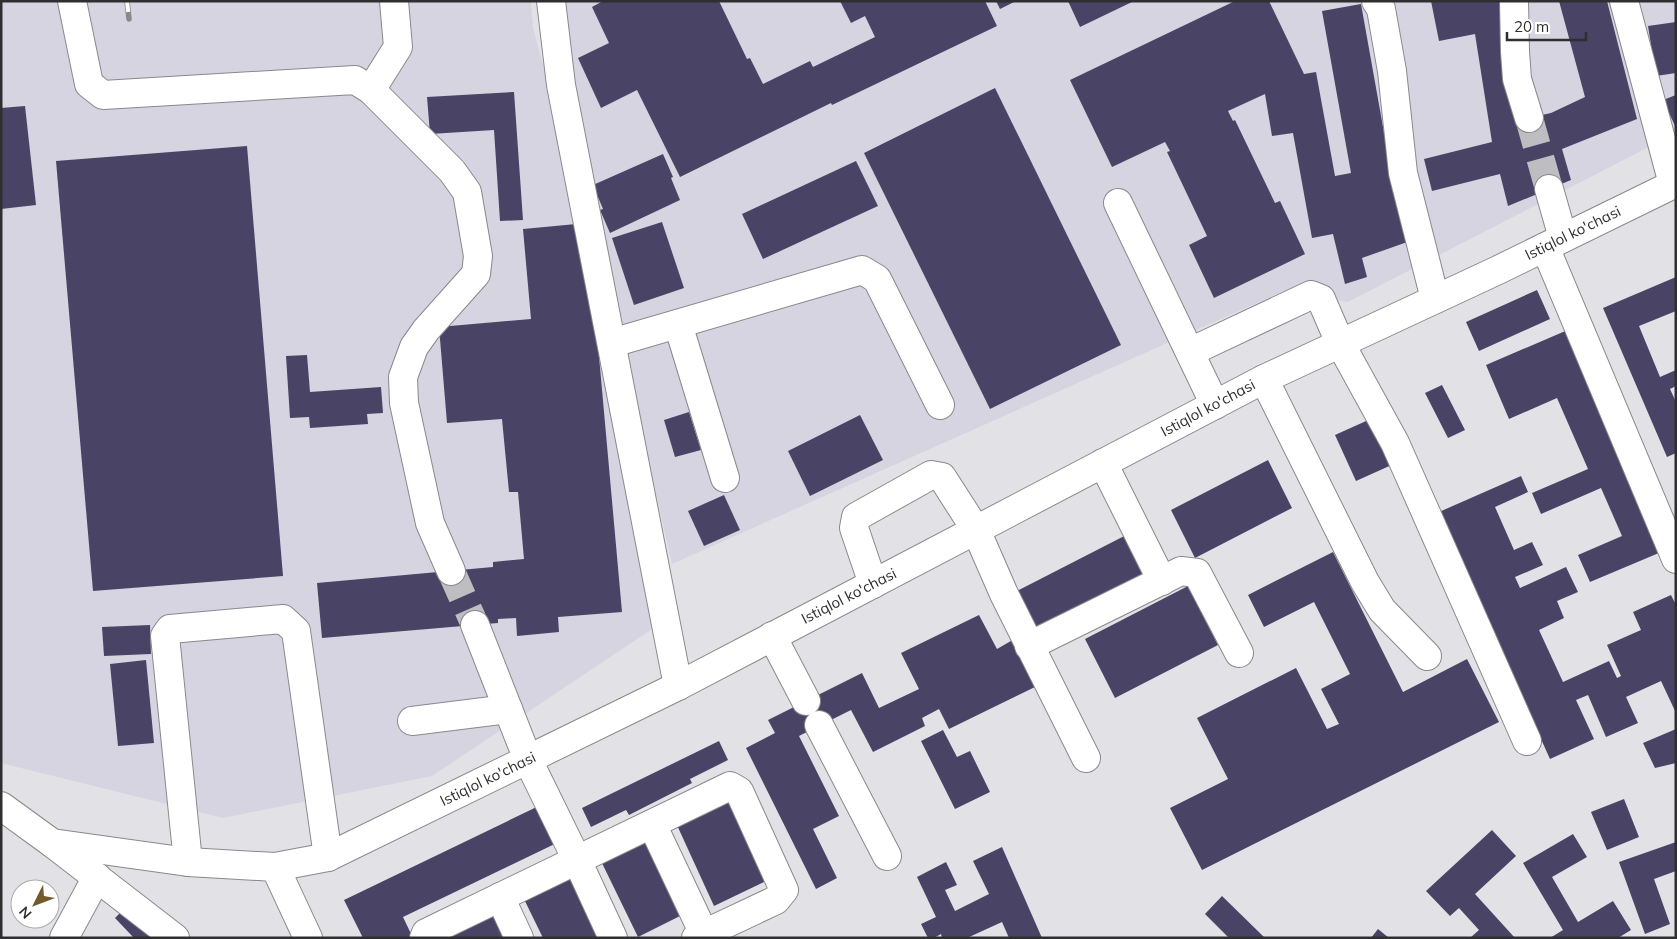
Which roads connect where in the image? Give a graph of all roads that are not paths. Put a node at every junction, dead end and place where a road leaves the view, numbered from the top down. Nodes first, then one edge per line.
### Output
1 (72, 1) edge
2 (394, 1) edge
3 (551, 1) edge
4 (1376, 1) edge
5 (1514, 1) edge
6 (1624, 1) edge
7 (371, 90) junction
8 (1529, 118) tunnel mouth
9 (1674, 184) edge
10 (1549, 189) tunnel mouth
11 (1118, 203) dead end
12 (1554, 242) junction
13 (1435, 299) junction
14 (678, 324) junction
15 (612, 343) junction
16 (1340, 343) junction
17 (1190, 352) junction
18 (1264, 379) junction
19 (940, 405) dead end
20 (1215, 405) junction
21 (1103, 463) junction
22 (725, 478) dead end
23 (976, 530) junction
24 (1676, 559) edge
25 (452, 571) tunnel mouth
26 (1162, 581) junction
27 (873, 584) junction
28 (475, 625) tunnel mouth
29 (772, 636) junction
30 (1029, 646) junction
31 (1239, 653) dead end
32 (1427, 656) dead end
33 (678, 686) junction
34 (806, 701) dead end
35 (508, 709) junction
36 (412, 721) dead end
37 (819, 726) dead end
38 (1527, 741) dead end
39 (1086, 758) dead end
40 (528, 760) junction
41 (1, 806) edge
42 (652, 824) junction
43 (52, 843) junction
44 (887, 856) dead end
45 (328, 857) junction
46 (577, 860) junction
47 (188, 862) junction
48 (275, 867) junction
49 (96, 877) junction
50 (500, 897) junction
51 (702, 937) edge
52 (64, 938) edge
53 (174, 938) edge
54 (308, 938) edge
55 (424, 938) edge
56 (519, 938) edge
57 (613, 938) edge

1 - 7 main road
2 - 7 main road
3 - 15 main road
4 - 13 main road
5 - 8 main road
6 - 9 main road
7 - 25 main road
9 - 12 main road, Istiqlol ko'chasi
10 - 12 main road
11 - 17 main road
12 - 13 main road, Istiqlol ko'chasi
12 - 24 main road
13 - 16 main road, Istiqlol ko'chasi
14 - 15 main road
14 - 19 main road
14 - 22 main road
15 - 33 main road
16 - 17 main road
16 - 18 main road, Istiqlol ko'chasi
16 - 38 main road
17 - 20 main road
18 - 20 main road, Istiqlol ko'chasi
18 - 32 main road
20 - 21 main road, Istiqlol ko'chasi
21 - 23 main road, Istiqlol ko'chasi
21 - 26 main road
23 - 27 main road, Istiqlol ko'chasi
23 - 27 main road
23 - 30 main road
26 - 30 main road
26 - 31 main road
27 - 29 main road, Istiqlol ko'chasi
28 - 35 main road
29 - 33 main road, Istiqlol ko'chasi
29 - 34 main road
30 - 39 main road
33 - 40 main road, Istiqlol ko'chasi
35 - 36 main road
35 - 40 main road
37 - 44 main road
40 - 45 main road, Istiqlol ko'chasi
40 - 46 main road
41 - 43 main road, Istiqlol ko'chasi
42 - 46 main road
42 - 51 main road
42 - 51 main road
43 - 47 main road, Istiqlol ko'chasi
43 - 49 main road
45 - 47 main road
45 - 48 main road, Istiqlol ko'chasi
46 - 50 main road
46 - 57 main road
47 - 48 main road, Istiqlol ko'chasi
48 - 54 main road
49 - 52 main road
49 - 53 main road
50 - 55 main road
50 - 56 main road

